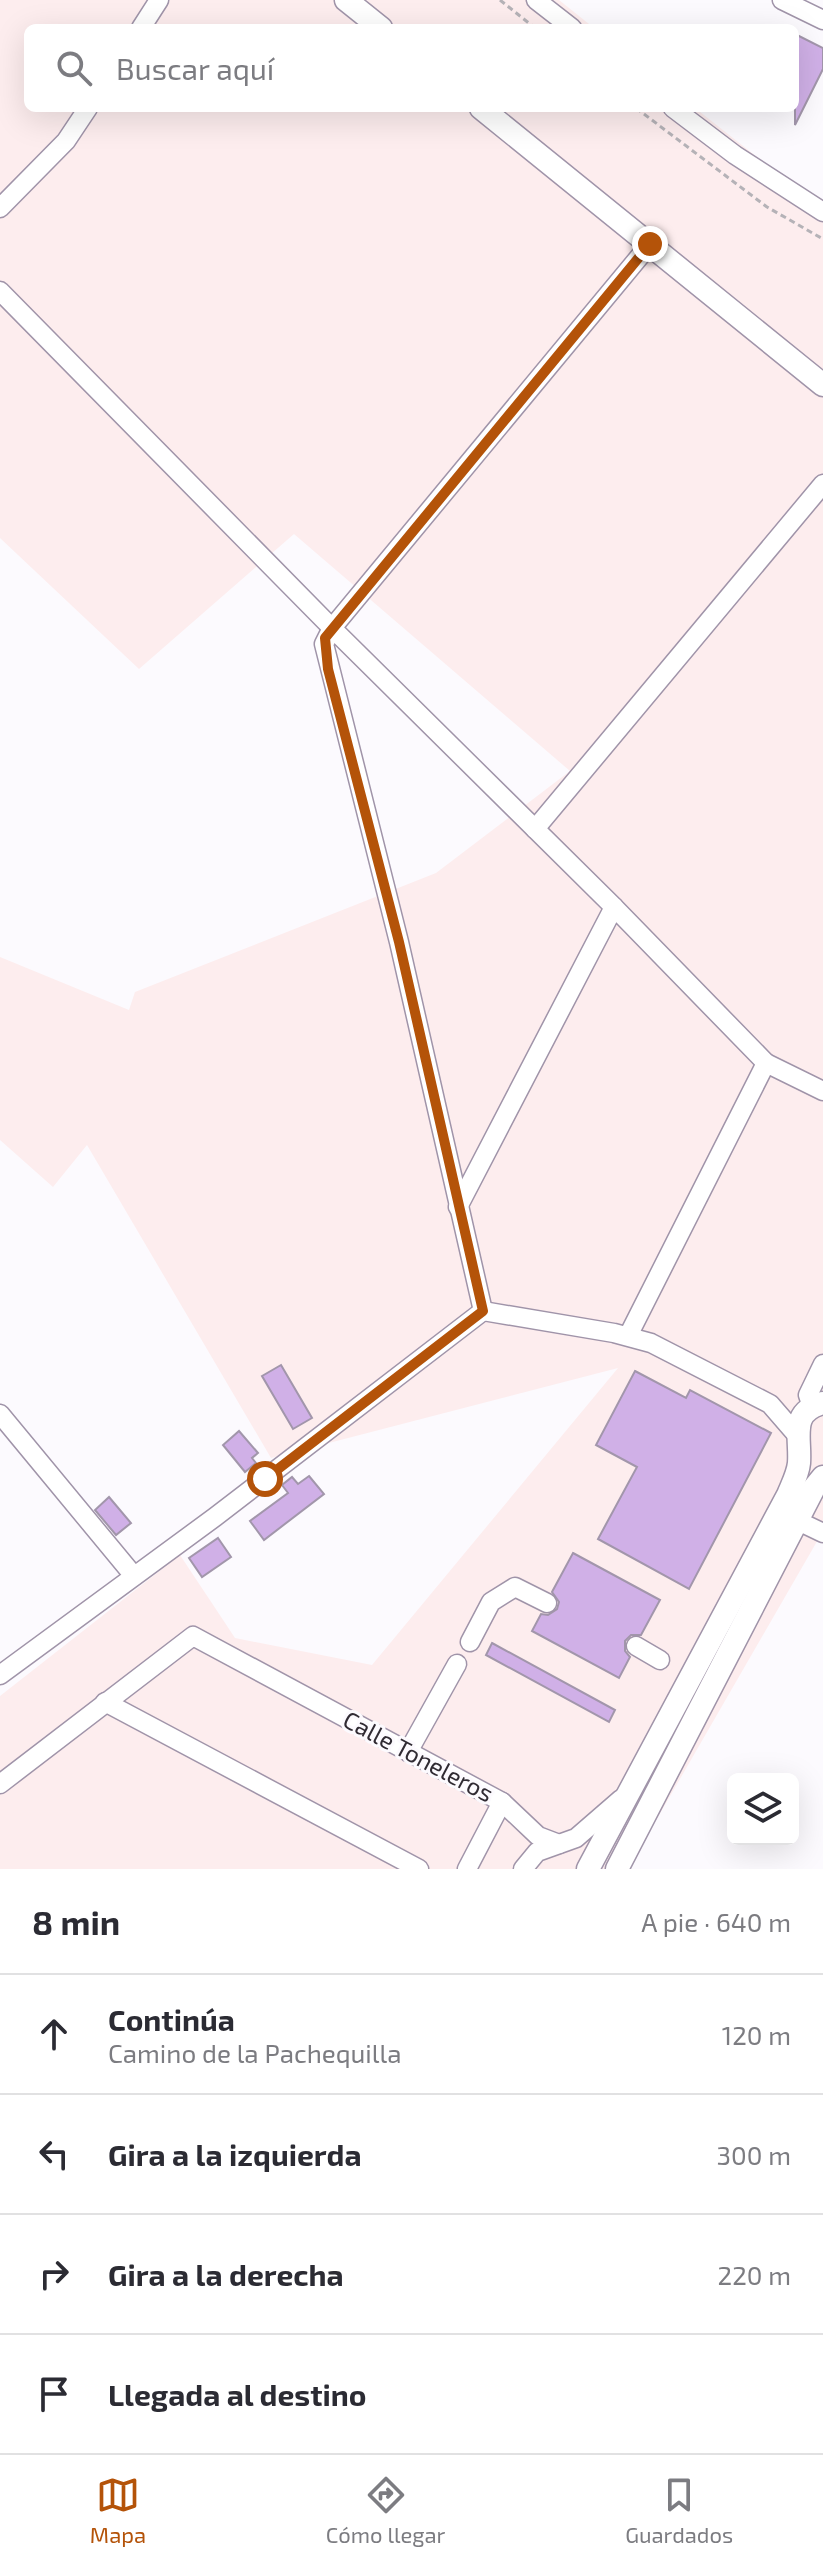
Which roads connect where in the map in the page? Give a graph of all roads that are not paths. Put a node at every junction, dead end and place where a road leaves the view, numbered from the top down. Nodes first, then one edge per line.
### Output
1 (159, 0) edge
2 (346, 0) edge
3 (536, 0) edge
4 (782, 0) edge
5 (823, 20) edge
6 (144, 24) edge
7 (376, 24) edge
8 (567, 24) edge
9 (85, 112) edge
10 (486, 112) edge
11 (678, 112) edge
12 (0, 208) edge
13 (823, 212) edge
14 (650, 244) junction
15 (0, 291) edge
16 (823, 385) edge
17 (823, 484) edge
18 (332, 628) junction
19 (535, 829) junction
20 (614, 907) junction
21 (766, 1063) junction
22 (823, 1091) edge
23 (458, 1207) junction
24 (483, 1311) junction
25 (628, 1336) junction
26 (823, 1364) edge
27 (770, 1404) junction
28 (809, 1404) edge
29 (0, 1414) edge
30 (797, 1441) junction
31 (823, 1467) edge
32 (823, 1477) edge
33 (798, 1521) junction
34 (823, 1533) edge
35 (134, 1576) junction
36 (547, 1603) dead end
37 (470, 1642) dead end
38 (636, 1646) dead end
39 (660, 1660) dead end
40 (457, 1664) dead end
41 (0, 1675) edge
42 (105, 1702) junction
43 (408, 1752) junction
44 (0, 1784) edge
45 (629, 1792) junction
46 (502, 1802) junction
47 (560, 1844) junction
48 (419, 1869) edge
49 (467, 1869) edge
50 (523, 1869) edge
51 (587, 1869) edge
52 (617, 1869) edge

1 - 6 street
2 - 7 main road
3 - 8 street
4 - 5 street
9 - 12 street
10 - 14 main road
11 - 13 street
14 - 16 main road
14 - 18 street
15 - 18 street
17 - 19 street
18 - 19 street
18 - 23 street
19 - 20 street
20 - 21 street
20 - 23 street
21 - 22 street
21 - 25 street
23 - 24 street
24 - 25 street
24 - 35 street
25 - 27 street
26 - 28 street
27 - 28 street
27 - 30 street
28 - 30 main road
29 - 35 street
30 - 31 main road
30 - 45 main road
32 - 33 main road
33 - 34 street
33 - 52 main road
35 - 41 street
36 - 37 street
38 - 39 street
40 - 43 street
42 - 43 street, Calle Toneleros
42 - 44 street
42 - 48 street
43 - 46 street, Calle Toneleros
45 - 47 street
45 - 51 main road
46 - 47 street, Calle Toneleros
46 - 49 street
47 - 50 street
47 - 51 street, Calle Toneleros

